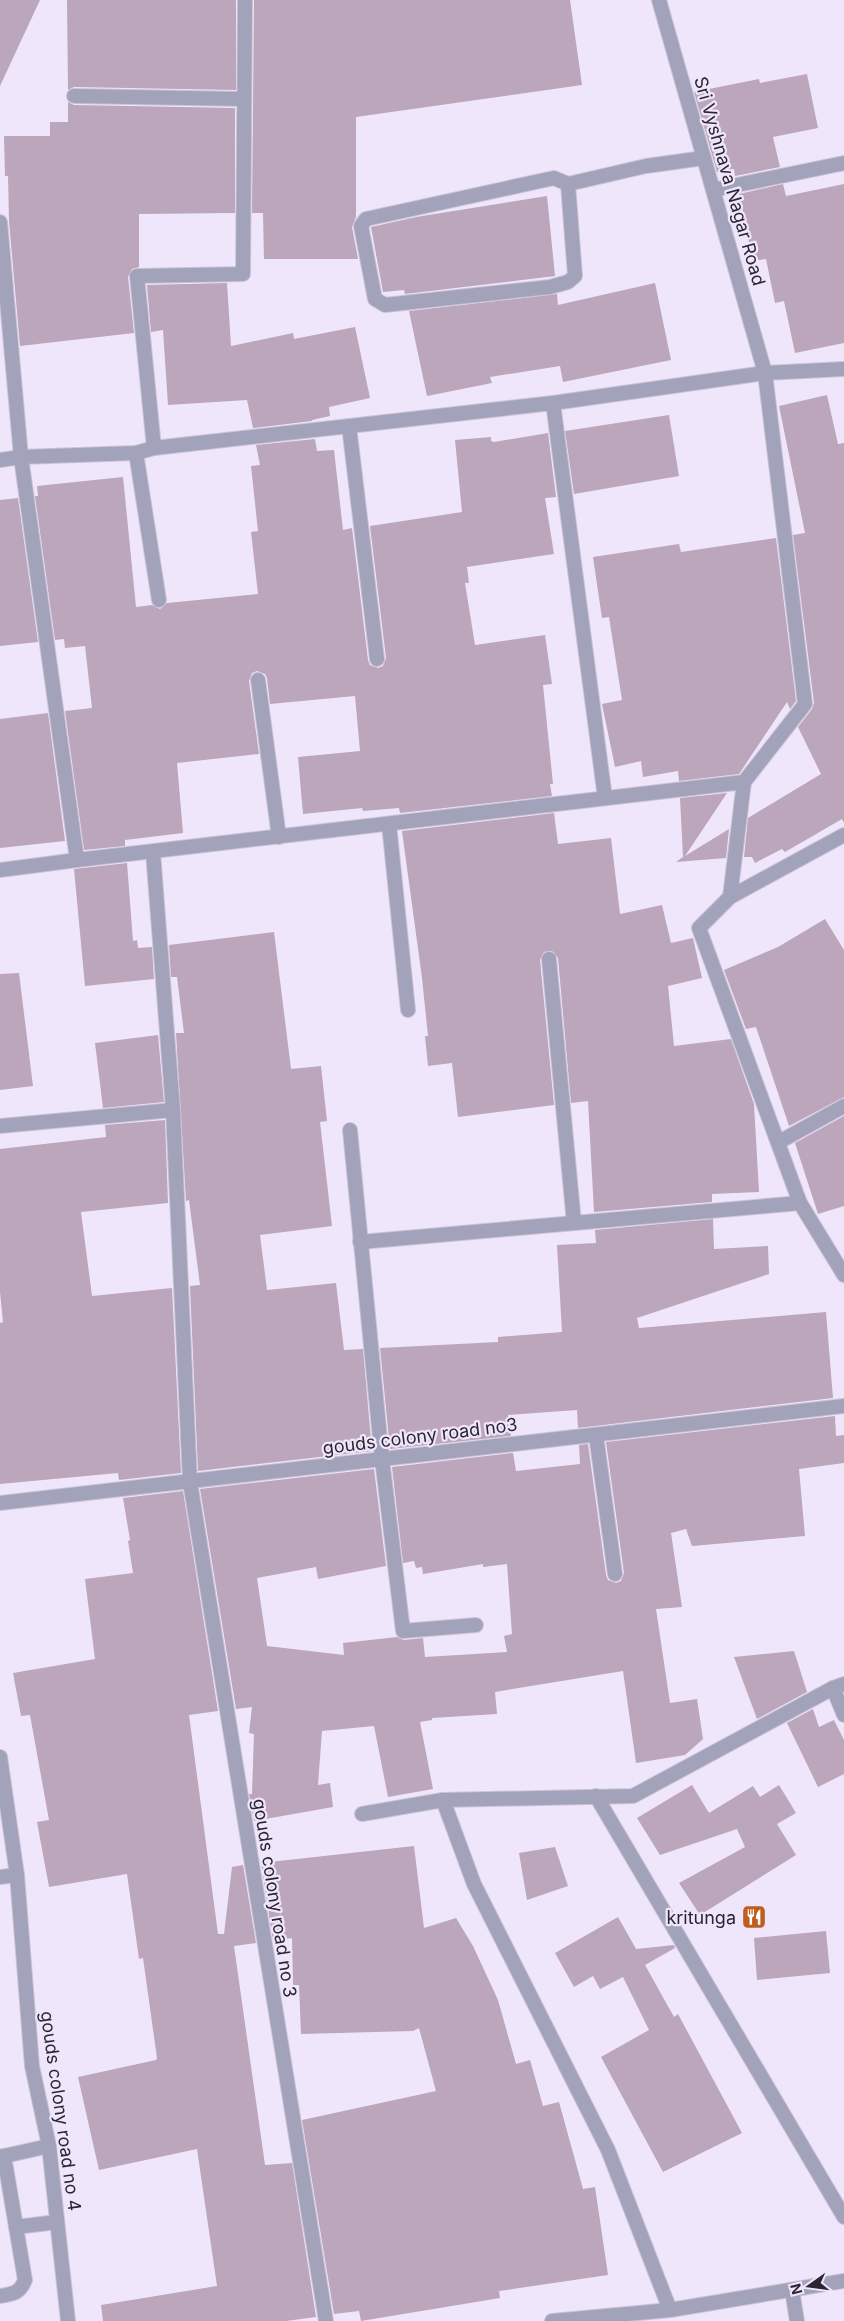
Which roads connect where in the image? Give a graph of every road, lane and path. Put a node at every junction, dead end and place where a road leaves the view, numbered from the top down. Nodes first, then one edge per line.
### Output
1 (245, 0) edge
2 (659, 0) edge
3 (74, 96) dead end
4 (244, 99) junction
5 (704, 158) junction
6 (844, 164) edge
7 (568, 184) junction
8 (712, 190) junction
9 (0, 222) edge
10 (844, 369) edge
11 (765, 373) junction
12 (552, 403) junction
13 (349, 426) junction
14 (154, 448) junction
15 (136, 453) junction
16 (21, 457) junction
17 (0, 460) edge
18 (159, 600) dead end
19 (377, 659) dead end
20 (258, 680) dead end
21 (744, 782) junction
22 (605, 798) junction
23 (389, 824) junction
24 (844, 835) edge
25 (279, 837) junction
26 (153, 852) junction
27 (77, 860) junction
28 (0, 870) edge
29 (730, 897) junction
30 (549, 959) dead end
31 (408, 1010) dead end
32 (844, 1106) edge
33 (173, 1110) junction
34 (0, 1126) edge
35 (350, 1130) dead end
36 (779, 1142) junction
37 (800, 1203) junction
38 (574, 1223) junction
39 (360, 1242) junction
40 (844, 1275) edge
41 (844, 1406) edge
42 (596, 1435) junction
43 (382, 1459) junction
44 (190, 1482) junction
45 (0, 1503) edge
46 (615, 1574) dead end
47 (476, 1625) dead end
48 (839, 1686) edge
49 (844, 1715) edge
50 (0, 1756) edge
51 (596, 1796) junction
52 (443, 1800) junction
53 (362, 1814) dead end
54 (18, 1875) junction
55 (0, 1877) edge
56 (49, 2146) junction
57 (2, 2156) edge
58 (844, 2217) edge
59 (58, 2222) junction
60 (16, 2227) junction
61 (844, 2281) edge
62 (792, 2290) junction
63 (0, 2296) edge
64 (670, 2310) junction
65 (68, 2321) edge
66 (326, 2321) edge
67 (559, 2321) edge
68 (796, 2321) edge

1 - 4 street
2 - 5 street, Sri Vyshnava Nagar Road
3 - 4 street
4 - 14 street
5 - 7 street
5 - 8 street, Sri Vyshnava Nagar Road
6 - 8 street
7 - 7 street
8 - 11 street, Sri Vyshnava Nagar Road
9 - 16 street
10 - 11 street
11 - 12 street
11 - 21 street, Sri Vyshnava Nagar Road
12 - 13 street
12 - 22 street
13 - 14 street
13 - 19 street
14 - 15 street
15 - 16 street
15 - 18 street
16 - 17 street
16 - 27 street
20 - 25 street
21 - 22 street
21 - 29 street
22 - 23 street
23 - 25 street
23 - 31 street
24 - 29 street
25 - 26 street
26 - 27 street
26 - 33 street, gouds colony road no 3
27 - 28 street
29 - 36 street
30 - 38 street
32 - 36 street
33 - 34 street
33 - 44 street, gouds colony road no 3
35 - 39 street
36 - 37 street
37 - 38 street
37 - 40 street
38 - 39 street
39 - 43 street
41 - 42 street, gouds colony road no3
42 - 43 street, gouds colony road no3
42 - 46 street
43 - 44 street, gouds colony road no3
43 - 47 street
44 - 45 street, gouds colony road no3
44 - 66 street, gouds colony road no 3
48 - 49 street
48 - 51 street
50 - 54 street, gouds colony road no 4
51 - 52 street
51 - 58 street
52 - 53 street
52 - 64 street
54 - 55 street
54 - 56 street, gouds colony road no 4
56 - 57 street
56 - 59 street, gouds colony road no 4
57 - 60 street
59 - 60 street
59 - 65 street, gouds colony road no 4
60 - 63 street
61 - 62 street
62 - 64 street
62 - 68 street
64 - 67 street

